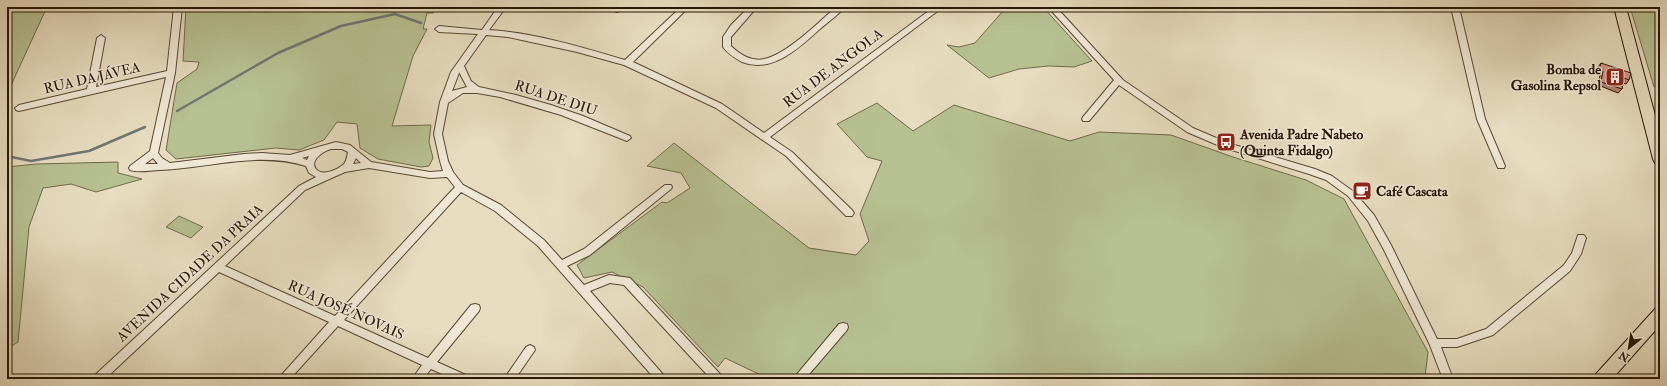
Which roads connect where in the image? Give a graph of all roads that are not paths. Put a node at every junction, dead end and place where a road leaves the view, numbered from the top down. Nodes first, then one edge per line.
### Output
1 (178, 7) edge
2 (502, 7) edge
3 (609, 7) edge
4 (685, 7) edge
5 (738, 7) edge
6 (841, 7) edge
7 (939, 7) edge
8 (1052, 7) edge
9 (1455, 7) edge
10 (1620, 7) edge
11 (751, 9) edge
12 (617, 10) dead end
13 (439, 29) dead end
14 (484, 32) junction
15 (101, 38) dead end
16 (627, 63) junction
17 (460, 66) junction
18 (171, 73) junction
19 (1118, 81) junction
20 (476, 89) junction
21 (91, 92) junction
22 (444, 102) junction
23 (19, 108) dead end
24 (1086, 119) dead end
25 (764, 137) junction
26 (627, 138) dead end
27 (321, 150) junction
28 (352, 152) junction
29 (154, 153) junction
30 (292, 158) junction
31 (1660, 159) edge
32 (369, 165) junction
33 (168, 166) junction
34 (1501, 166) dead end
35 (311, 167) junction
36 (345, 169) junction
37 (449, 174) junction
38 (329, 176) junction
39 (460, 187) junction
40 (668, 187) dead end
41 (302, 188) junction
42 (849, 213) dead end
43 (1581, 238) dead end
44 (561, 265) junction
45 (218, 267) junction
46 (583, 290) junction
47 (475, 308) dead end
48 (1660, 314) edge
49 (336, 321) junction
50 (843, 327) dead end
51 (1434, 343) junction
52 (530, 350) dead end
53 (430, 363) junction
54 (98, 379) edge
55 (283, 379) edge
56 (418, 379) edge
57 (464, 379) edge
58 (509, 379) edge
59 (662, 379) edge
60 (718, 379) edge
61 (798, 379) edge
62 (1448, 379) edge
63 (1602, 379) edge

1 - 18 street
2 - 14 street
3 - 12 street
4 - 16 street
5 - 11 street
6 - 11 street
7 - 25 street, RUA DE ANGOLA
8 - 19 street
9 - 34 street
10 - 31 main road
13 - 14 street
14 - 16 street
14 - 17 street
15 - 21 street
16 - 25 street
17 - 20 street
17 - 22 street
18 - 21 street, RUA DA JÁVEA
18 - 29 street
19 - 24 street
19 - 51 street
20 - 22 street, RUA DE DIU
20 - 26 street, RUA DE DIU
21 - 23 street, RUA DA JÁVEA
22 - 37 street
25 - 42 street
27 - 28 street
27 - 30 street
27 - 35 street
28 - 32 street
28 - 36 street
29 - 33 street
29 - 33 street
30 - 33 street
30 - 35 street
32 - 36 street
32 - 37 street
35 - 38 street
35 - 41 street, AVENIDA CIDADE DA PRAIA
36 - 38 street
37 - 39 street
38 - 41 street, AVENIDA CIDADE DA PRAIA
39 - 44 street
39 - 49 street
40 - 44 street
41 - 45 street, AVENIDA CIDADE DA PRAIA
43 - 51 street
44 - 46 street
45 - 49 street, RUA JOSÉ NOVAIS
45 - 54 street, AVENIDA CIDADE DA PRAIA
46 - 59 street
46 - 60 street
47 - 53 street
48 - 63 main road
49 - 53 street, RUA JOSÉ NOVAIS
49 - 55 street
50 - 61 street
51 - 62 street
52 - 58 street
53 - 56 street
53 - 57 street, RUA JOSÉ NOVAIS

